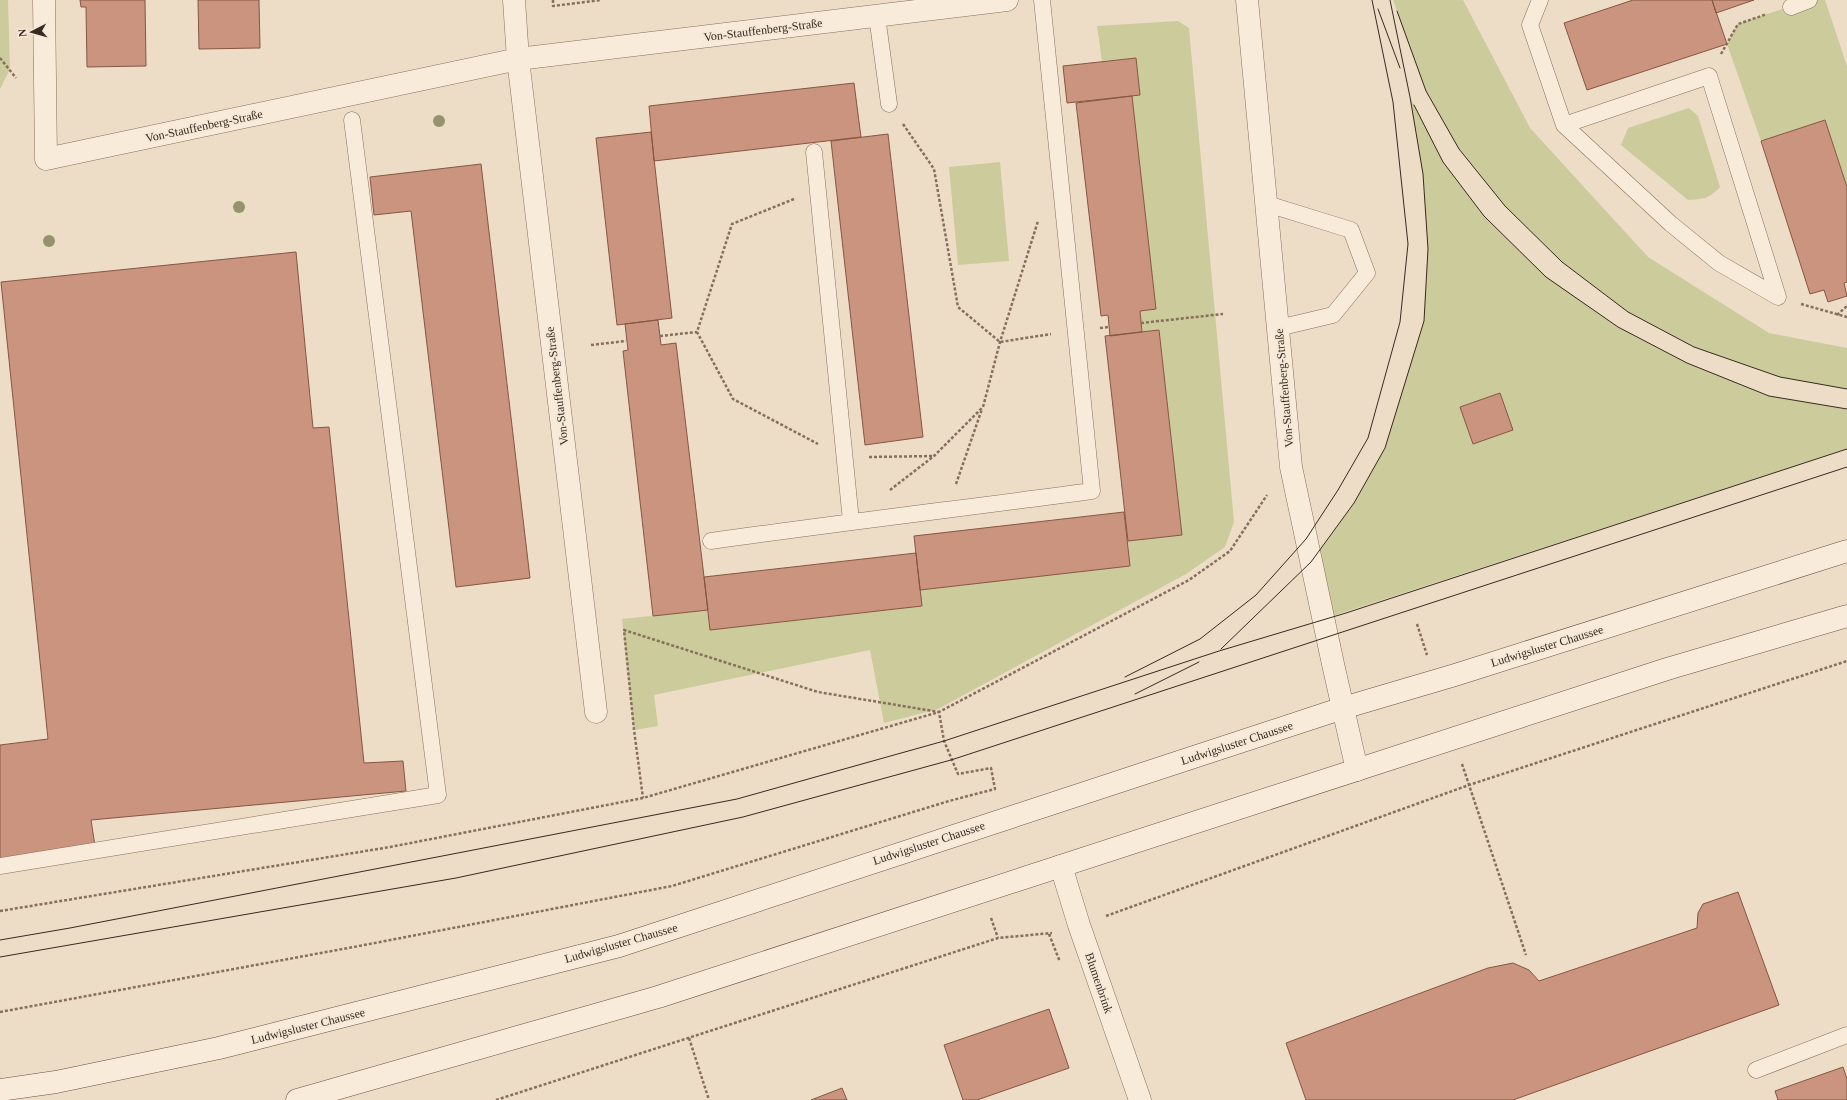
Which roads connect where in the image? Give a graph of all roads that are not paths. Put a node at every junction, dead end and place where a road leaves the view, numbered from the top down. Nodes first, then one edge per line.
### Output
1 (44, 0) edge
2 (514, 0) edge
3 (1007, 0) edge
4 (1042, 0) edge
5 (1248, 0) edge
6 (1540, 0) edge
7 (1809, 0) edge
8 (1791, 7) road end
9 (877, 16) junction
10 (518, 59) junction
11 (889, 104) road end
12 (352, 120) dead end
13 (1564, 125) junction
14 (814, 152) dead end
15 (1267, 204) junction
16 (1278, 328) junction
17 (851, 521) junction
18 (711, 541) dead end
19 (1847, 551) edge
20 (1847, 616) edge
21 (1343, 708) junction
22 (596, 712) dead end
23 (1357, 770) junction
24 (0, 866) edge
25 (1060, 866) junction
26 (1847, 1035) edge
27 (1756, 1070) dead end
28 (0, 1090) edge
29 (297, 1100) edge
30 (1140, 1100) edge

1 - 10 street, Von-Stauffenberg-Straße
2 - 10 street, Von-Stauffenberg-Straße
3 - 9 street, Von-Stauffenberg-Straße
4 - 17 lane
5 - 15 street, Von-Stauffenberg-Straße
6 - 13 lane
7 - 8 lane
9 - 10 street, Von-Stauffenberg-Straße
9 - 11 lane
10 - 22 street, Von-Stauffenberg-Straße
12 - 24 lane
13 - 13 lane
14 - 17 lane
15 - 16 street, Von-Stauffenberg-Straße
15 - 16 lane
16 - 21 street, Von-Stauffenberg-Straße
17 - 18 lane
19 - 21 street, Ludwigsluster Chaussee
20 - 23 street
21 - 23 street, Von-Stauffenberg-Straße
21 - 28 street, Ludwigsluster Chaussee
23 - 25 street
25 - 29 street
25 - 30 street, Blumenbrink
26 - 27 lane

